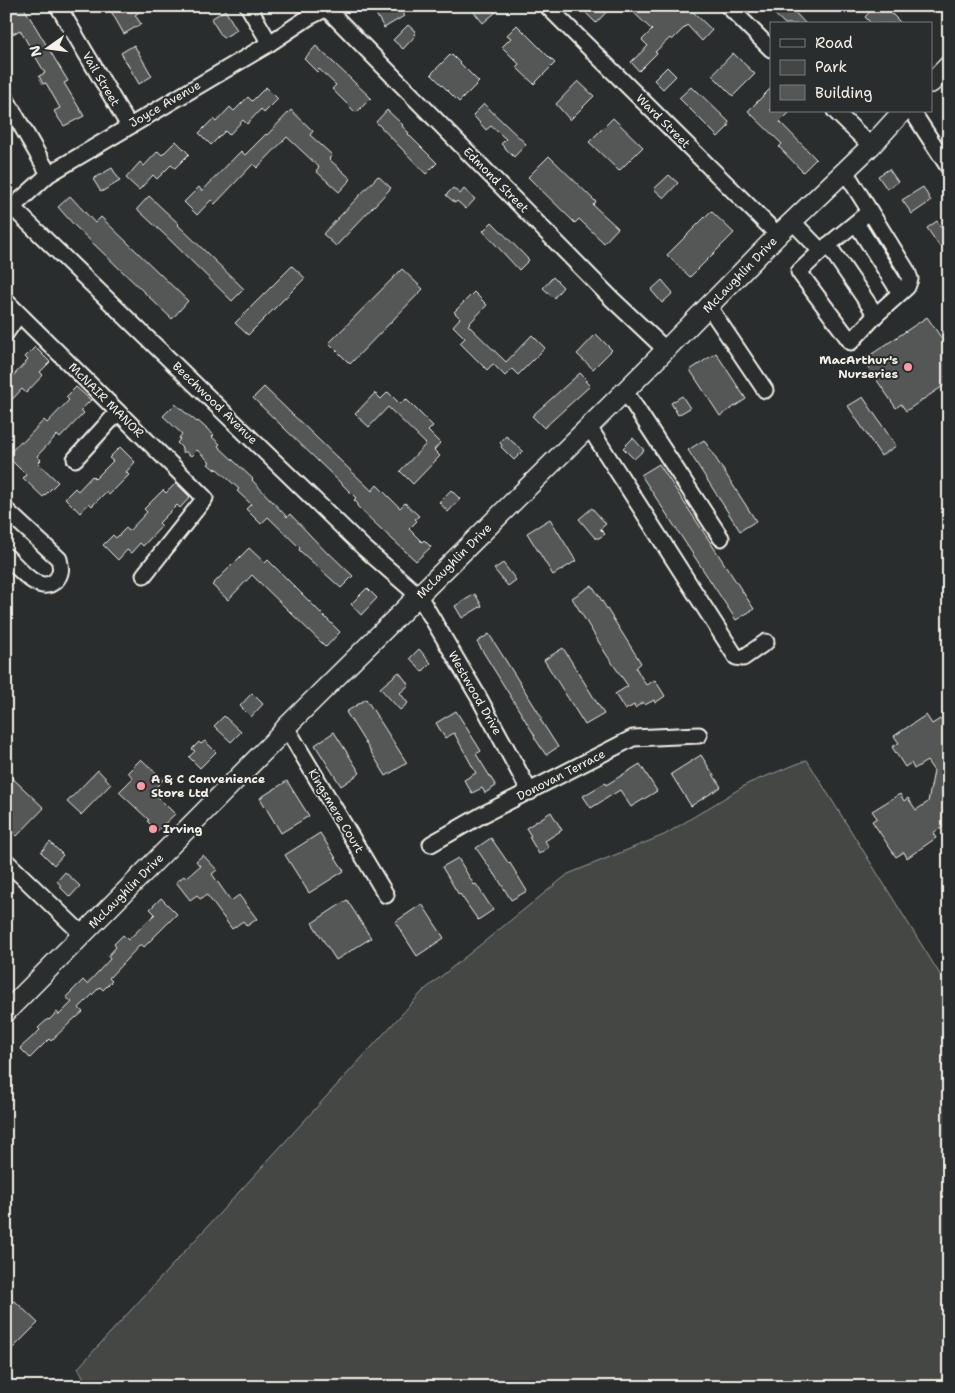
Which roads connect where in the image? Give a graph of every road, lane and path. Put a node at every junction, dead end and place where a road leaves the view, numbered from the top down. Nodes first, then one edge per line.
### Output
1 (58, 6) edge
2 (248, 6) edge
3 (547, 6) edge
4 (728, 6) edge
5 (329, 8) edge
6 (270, 42) junction
7 (770, 48) edge
8 (949, 65) edge
9 (932, 82) edge
10 (6, 99) edge
11 (836, 112) edge
12 (902, 112) edge
13 (913, 112) edge
14 (129, 126) junction
15 (871, 146) junction
16 (949, 168) edge
17 (845, 171) junction
18 (49, 174) junction
19 (10, 210) edge
20 (870, 211) junction
21 (793, 222) junction
22 (856, 222) junction
23 (778, 236) junction
24 (824, 248) junction
25 (900, 293) junction
26 (6, 301) edge
27 (709, 307) junction
28 (19, 314) junction
29 (876, 315) junction
30 (6, 333) edge
31 (666, 350) junction
32 (765, 390) dead end
33 (625, 391) junction
34 (118, 412) junction
35 (589, 427) junction
36 (75, 460) dead end
37 (6, 510) edge
38 (721, 538) dead end
39 (6, 556) edge
40 (144, 575) dead end
41 (419, 596) junction
42 (766, 642) dead end
43 (286, 727) junction
44 (699, 736) dead end
45 (530, 792) junction
46 (431, 844) dead end
47 (6, 861) edge
48 (386, 895) dead end
49 (82, 935) junction
50 (6, 1012) edge

1 - 14 street, Vail Street
2 - 6 street
3 - 23 street, Ward Street
4 - 7 street
5 - 6 street, Joyce Avenue
5 - 31 street, Edmond Street
6 - 14 street, Joyce Avenue
8 - 9 main road
10 - 18 street
11 - 15 street
12 - 15 main road, McLaughlin Drive
13 - 16 street
14 - 18 street, Joyce Avenue
15 - 17 main road, McLaughlin Drive
17 - 20 street
17 - 21 main road, McLaughlin Drive
18 - 19 street, Joyce Avenue
19 - 41 street, Beechwood Avenue
20 - 22 street
20 - 25 street
21 - 23 main road, McLaughlin Drive
21 - 24 street
22 - 24 street
22 - 25 street
23 - 27 main road, McLaughlin Drive
24 - 29 street
24 - 29 street
25 - 29 street
26 - 28 street, McNAIR MANOR
27 - 31 main road, McLaughlin Drive
27 - 32 street
28 - 30 street
28 - 34 street, McNAIR MANOR
31 - 33 main road, McLaughlin Drive
33 - 35 main road, McLaughlin Drive
33 - 38 street
34 - 36 street
34 - 40 street, McNAIR MANOR
35 - 41 main road, McLaughlin Drive
35 - 42 street
37 - 39 street
41 - 43 main road, McLaughlin Drive
41 - 45 street, Westwood Drive
43 - 48 street, Kingsmere Court
43 - 49 main road, McLaughlin Drive
44 - 45 street, Donovan Terrace
45 - 46 street, Donovan Terrace
47 - 49 street
49 - 50 main road, McLaughlin Drive

